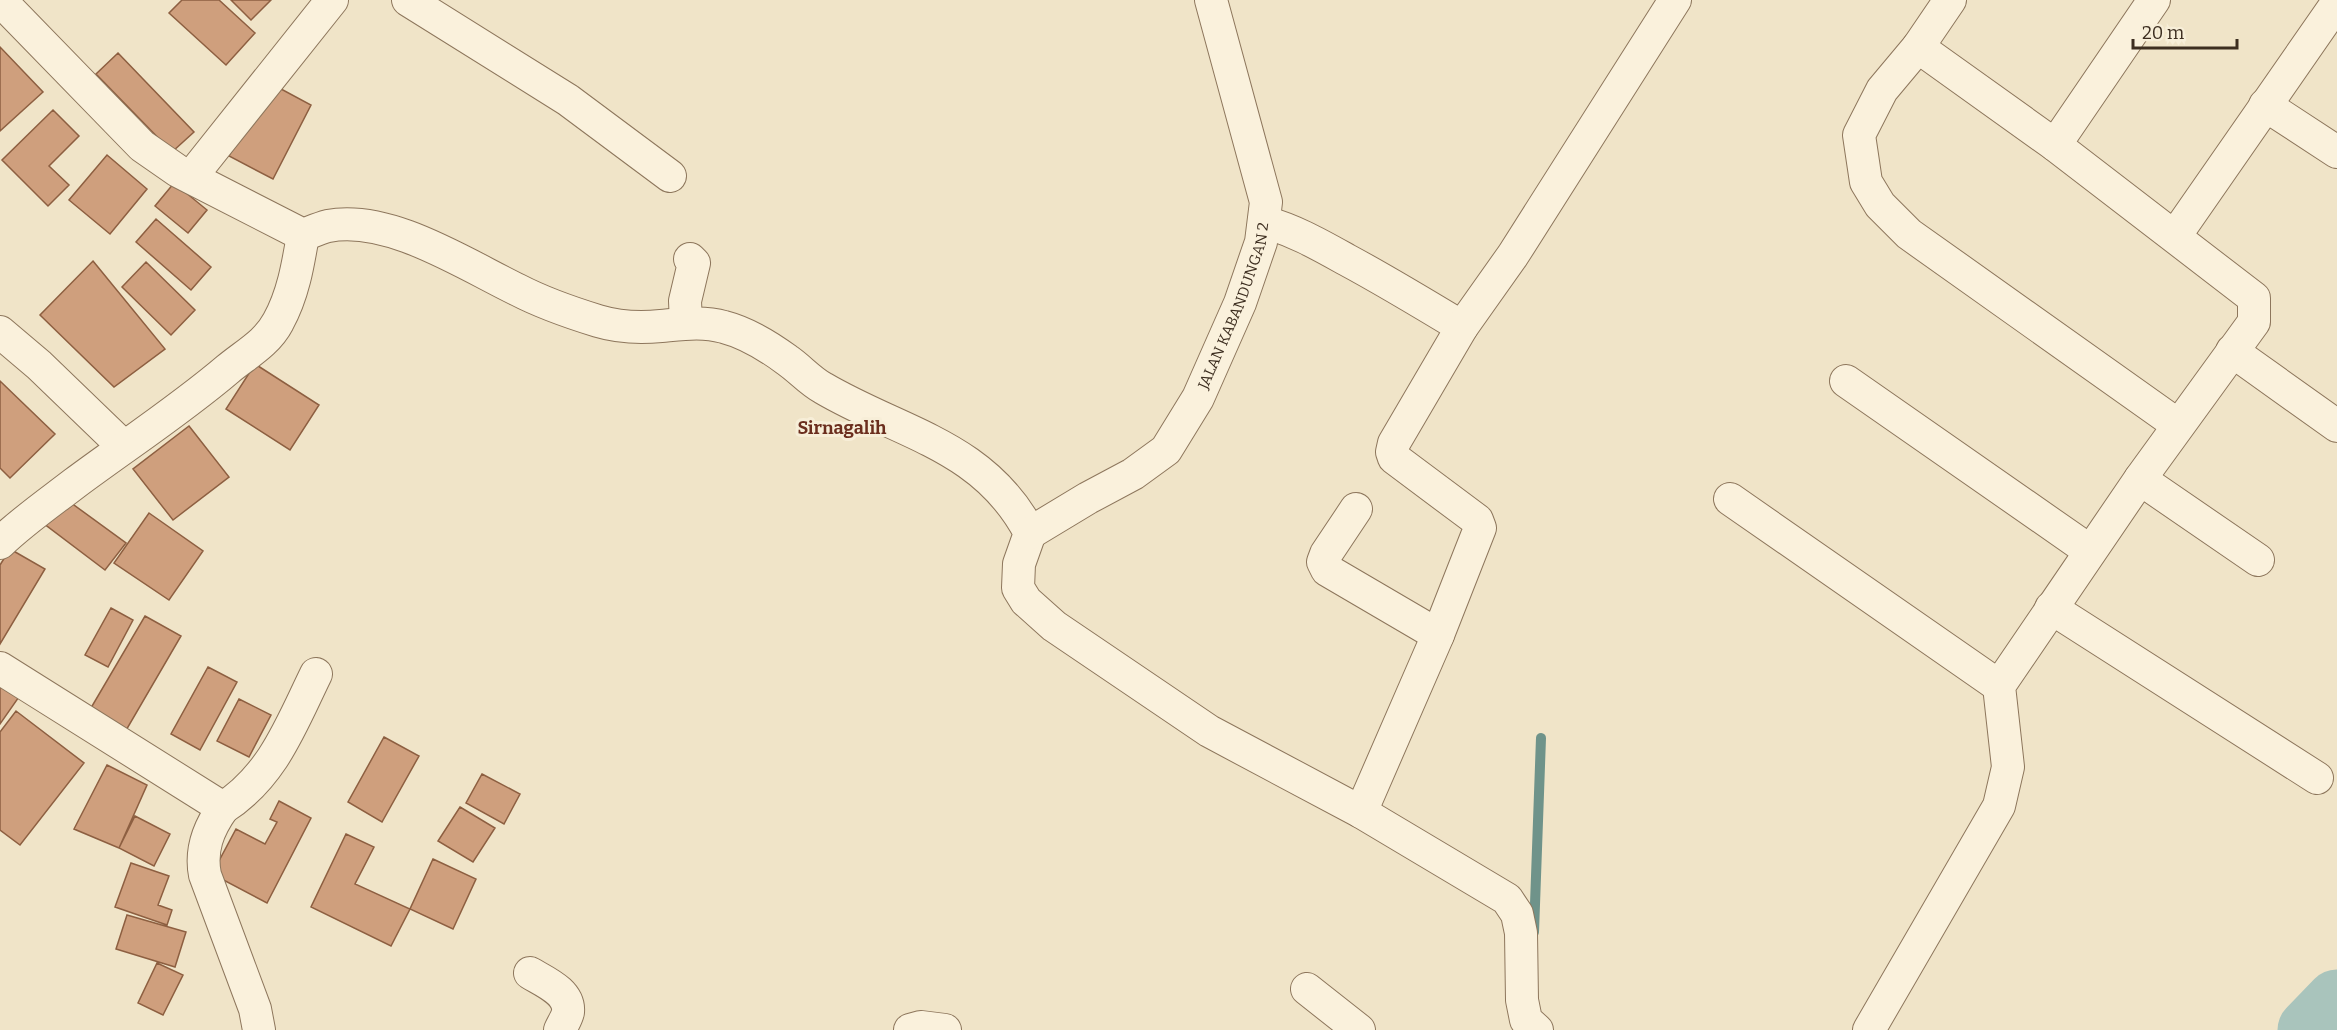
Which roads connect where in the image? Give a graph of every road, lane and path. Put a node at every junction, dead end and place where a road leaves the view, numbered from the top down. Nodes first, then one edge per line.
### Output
1 (0, 0) edge
2 (332, 0) edge
3 (408, 0) edge
4 (1211, 0) edge
5 (1675, 0) edge
6 (1950, 0) edge
7 (2154, 0) edge
8 (2337, 3) edge
9 (1918, 47) junction
10 (2265, 105) junction
11 (2055, 145) junction
12 (2337, 152) edge
13 (670, 176) dead end
14 (191, 177) junction
15 (1264, 222) junction
16 (303, 235) junction
17 (2175, 236) junction
18 (690, 259) dead end
19 (686, 323) junction
20 (1462, 327) junction
21 (0, 332) edge
22 (2232, 351) junction
23 (1846, 381) dead end
24 (2178, 425) junction
25 (2337, 426) edge
26 (123, 446) junction
27 (2140, 479) junction
28 (1730, 499) dead end
29 (1356, 509) dead end
30 (1030, 533) junction
31 (0, 543) edge
32 (2090, 551) junction
33 (2258, 560) dead end
34 (2051, 608) junction
35 (1438, 635) junction
36 (0, 668) edge
37 (316, 674) dead end
38 (1999, 686) junction
39 (2317, 778) dead end
40 (223, 808) junction
41 (1361, 812) junction
42 (531, 973) dead end
43 (1307, 989) dead end
44 (1527, 1027) edge
45 (260, 1030) edge
46 (560, 1030) edge
47 (910, 1030) edge
48 (945, 1030) edge
49 (1359, 1030) edge
50 (1869, 1030) edge

1 - 14 street
2 - 14 street
3 - 13 street
4 - 15 street, JALAN KABANDUNGAN 2
5 - 20 street
6 - 9 street
7 - 11 street
8 - 10 street
9 - 11 street
9 - 24 street
10 - 12 street
10 - 17 street
11 - 17 street
14 - 16 street
15 - 20 street
15 - 30 street, JALAN KABANDUNGAN 2
16 - 19 street
16 - 26 street
17 - 22 street
18 - 19 street
19 - 30 street
20 - 35 street
21 - 26 street
22 - 24 street
22 - 25 street
23 - 32 street
24 - 27 street
26 - 31 street
27 - 32 street
27 - 33 street
28 - 38 street
29 - 35 street
30 - 41 street
32 - 34 street
34 - 38 street
34 - 39 street
35 - 41 street
36 - 40 street
37 - 40 street
38 - 50 street
40 - 45 street
41 - 44 street
42 - 46 street
43 - 49 street
47 - 48 street

